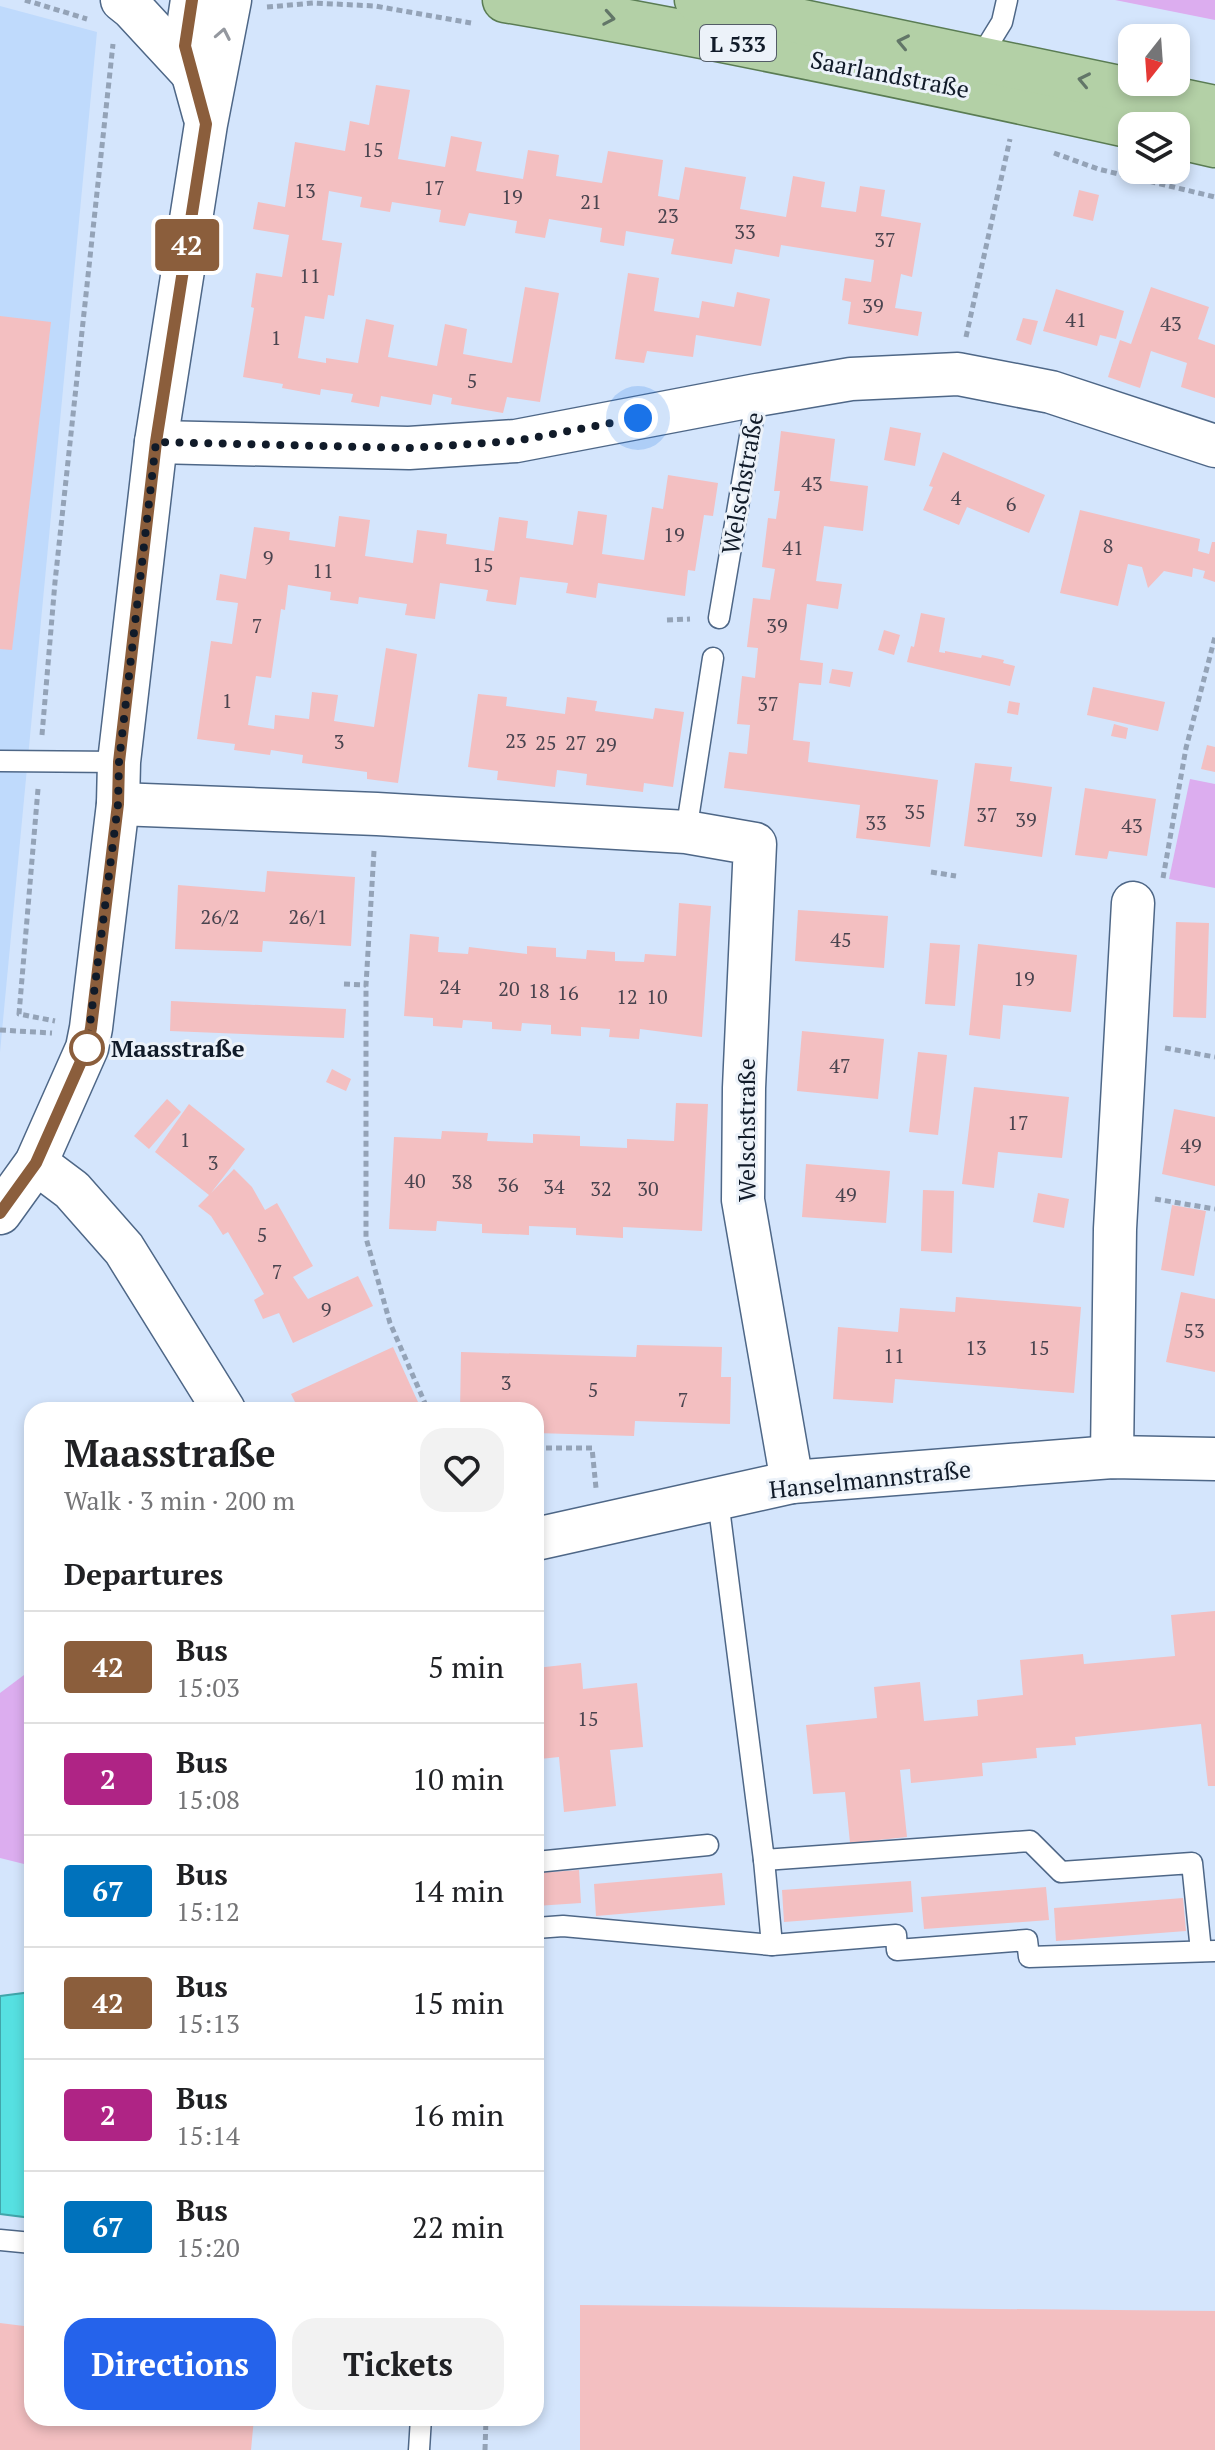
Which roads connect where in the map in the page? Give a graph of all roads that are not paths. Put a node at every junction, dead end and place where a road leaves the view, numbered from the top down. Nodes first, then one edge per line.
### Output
1 (192, 0) edge
2 (230, 0) edge
3 (505, 0) edge
4 (697, 0) edge
5 (1007, 0) edge
6 (109, 18) edge
7 (193, 74) junction
8 (975, 74) junction
9 (1215, 108) edge
10 (1118, 121) edge
11 (206, 124) junction
12 (1190, 139) edge
13 (1215, 145) edge
14 (757, 395) junction
15 (156, 442) junction
16 (1215, 446) edge
17 (719, 618) dead end
18 (713, 658) dead end
19 (0, 761) edge
20 (119, 762) junction
21 (118, 804) junction
22 (686, 832) junction
23 (1147, 898) road end
24 (36, 1163) junction
25 (0, 1213) edge
26 (219, 1402) edge
27 (1112, 1457) junction
28 (1215, 1459) edge
29 (792, 1482) junction
30 (718, 1500) junction
31 (544, 1537) edge
32 (708, 1845) dead end
33 (764, 1860) junction
34 (544, 1861) edge
35 (544, 1927) edge
36 (772, 1945) junction
37 (1208, 1951) edge
38 (0, 2240) edge
39 (24, 2242) edge
40 (420, 2426) edge
41 (419, 2450) edge

1 - 7 street
11 -> 2 street
3 -> 8 main road, Saarlandstraße / L 533
8 -> 4 main road, Saarlandstraße / L 533
5 - 8 lane
6 - 7 street
7 - 11 street
9 -> 8 main road, Saarlandstraße / L 533
8 - 10 main road, Saarlandstraße / L 533
11 - 15 street
12 - 13 main road
14 - 15 street
14 - 16 street
14 - 17 lane, Welschstraße
15 - 20 street
18 - 22 lane
19 - 20 lane
20 - 21 street
21 - 22 street, Welschstraße
21 - 24 street
22 - 29 street, Welschstraße
23 - 27 street
24 - 25 street
24 - 26 street
27 - 28 street, Hanselmannstraße
27 - 29 street, Hanselmannstraße
29 - 30 street, Hanselmannstraße
30 - 31 street, Hanselmannstraße
30 - 33 lane
32 - 34 lane
33 - 36 lane
33 - 37 lane
35 - 36 lane
36 - 37 lane
38 - 39 lane
40 - 41 lane

